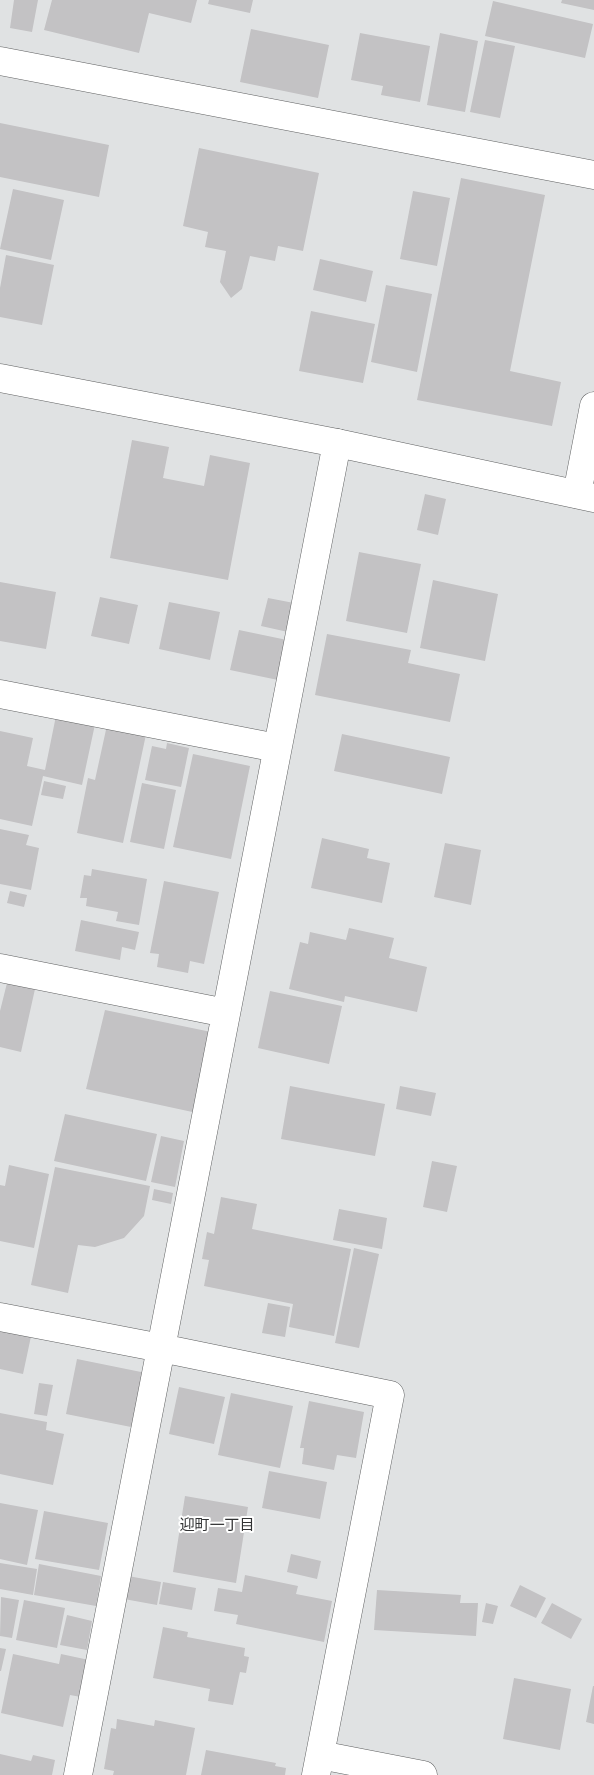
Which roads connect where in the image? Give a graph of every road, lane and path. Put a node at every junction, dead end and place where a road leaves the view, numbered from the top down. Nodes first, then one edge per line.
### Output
1 (0, 61) edge
2 (594, 175) edge
3 (0, 378) edge
4 (594, 406) edge
5 (337, 443) junction
6 (586, 496) edge
7 (0, 694) edge
8 (277, 748) junction
9 (0, 968) edge
10 (226, 1013) junction
11 (0, 1317) edge
12 (161, 1348) junction
13 (318, 1765) edge
14 (78, 1775) edge
15 (423, 1775) edge

1 - 2 street
3 - 5 street
4 - 6 street
5 - 6 street
5 - 8 street
7 - 8 street
8 - 10 street
9 - 10 street
10 - 12 street
11 - 12 street
12 - 13 street
12 - 14 street
13 - 15 street

